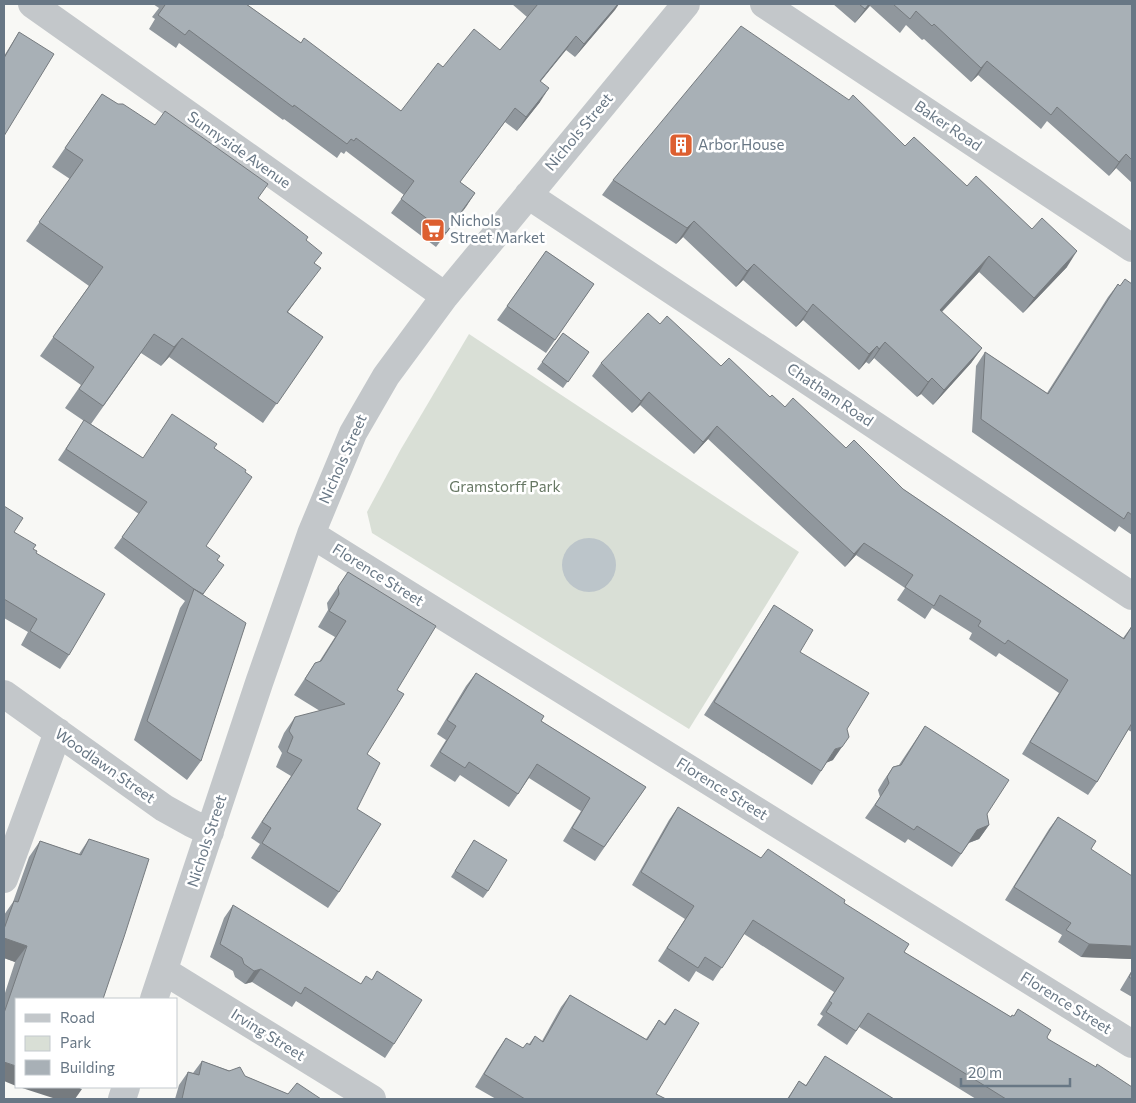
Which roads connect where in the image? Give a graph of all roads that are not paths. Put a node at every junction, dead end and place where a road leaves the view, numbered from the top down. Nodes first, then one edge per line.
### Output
1 (32, 4) edge
2 (686, 4) edge
3 (764, 4) edge
4 (528, 195) junction
5 (1132, 248) edge
6 (445, 296) junction
7 (311, 534) junction
8 (1132, 596) edge
9 (4, 694) edge
10 (58, 732) junction
11 (210, 832) junction
12 (4, 879) edge
13 (164, 971) junction
14 (154, 998) edge
15 (1132, 1044) edge
16 (372, 1099) edge

1 - 6 street, Sunnyside Avenue
2 - 4 street, Nichols Street
3 - 5 street, Baker Road
4 - 6 street, Nichols Street
4 - 8 street, Chatham Road
6 - 7 street, Nichols Street
7 - 11 street, Nichols Street
7 - 15 street, Florence Street
9 - 10 street, Woodlawn Street
10 - 11 street, Woodlawn Street
10 - 12 street
11 - 13 street, Nichols Street
13 - 14 street, Nichols Street
13 - 16 street, Irving Street

